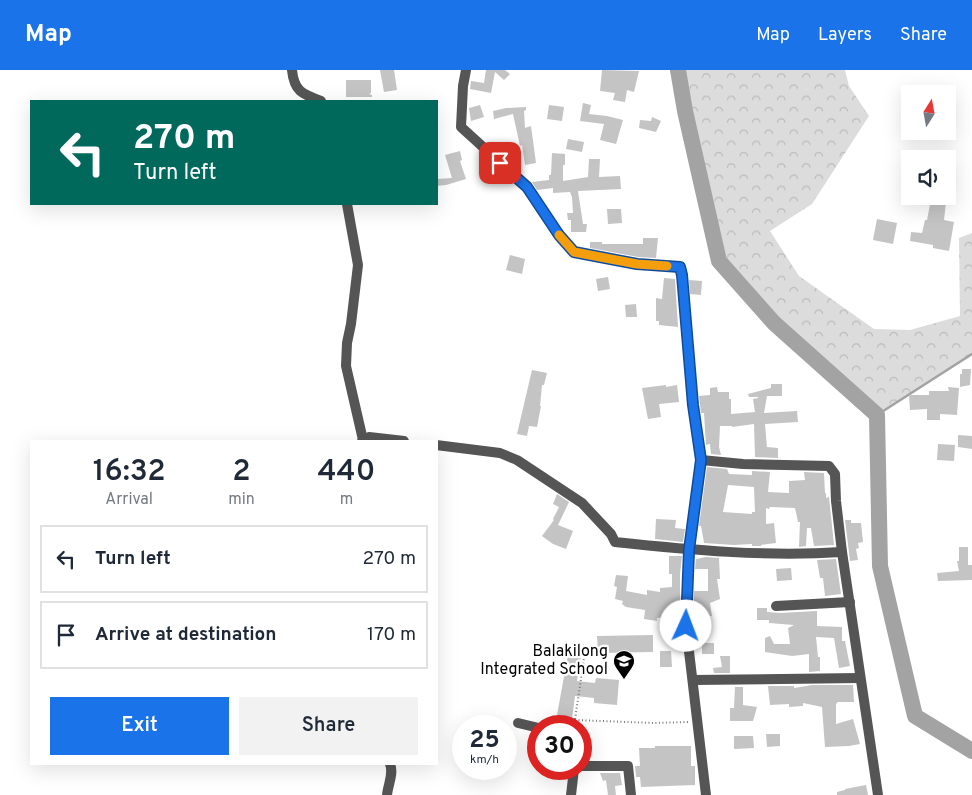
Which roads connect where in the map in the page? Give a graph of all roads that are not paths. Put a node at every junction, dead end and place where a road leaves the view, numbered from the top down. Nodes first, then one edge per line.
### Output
1 (292, 70) edge
2 (466, 70) edge
3 (318, 100) edge
4 (347, 205) edge
5 (362, 440) edge
6 (364, 440) edge
7 (395, 440) edge
8 (438, 445) edge
9 (701, 460) junction
10 (689, 550) junction
11 (842, 552) junction
12 (850, 602) junction
13 (776, 606) dead end
14 (860, 678) junction
15 (693, 680) junction
16 (518, 722) dead end
17 (527, 725) edge
18 (390, 765) edge
19 (592, 766) edge
20 (573, 780) edge
21 (387, 795) edge
22 (571, 795) edge
23 (631, 795) edge
24 (706, 795) edge
25 (878, 795) edge

1 - 3 street
2 - 9 street
4 - 5 street
6 - 7 street
8 - 10 street
9 - 10 street
9 - 11 street
10 - 11 street
10 - 15 street
11 - 12 street
12 - 13 street
12 - 14 street
14 - 15 street
14 - 25 street
15 - 24 street
16 - 17 street
18 - 21 street
19 - 23 street
20 - 22 street

